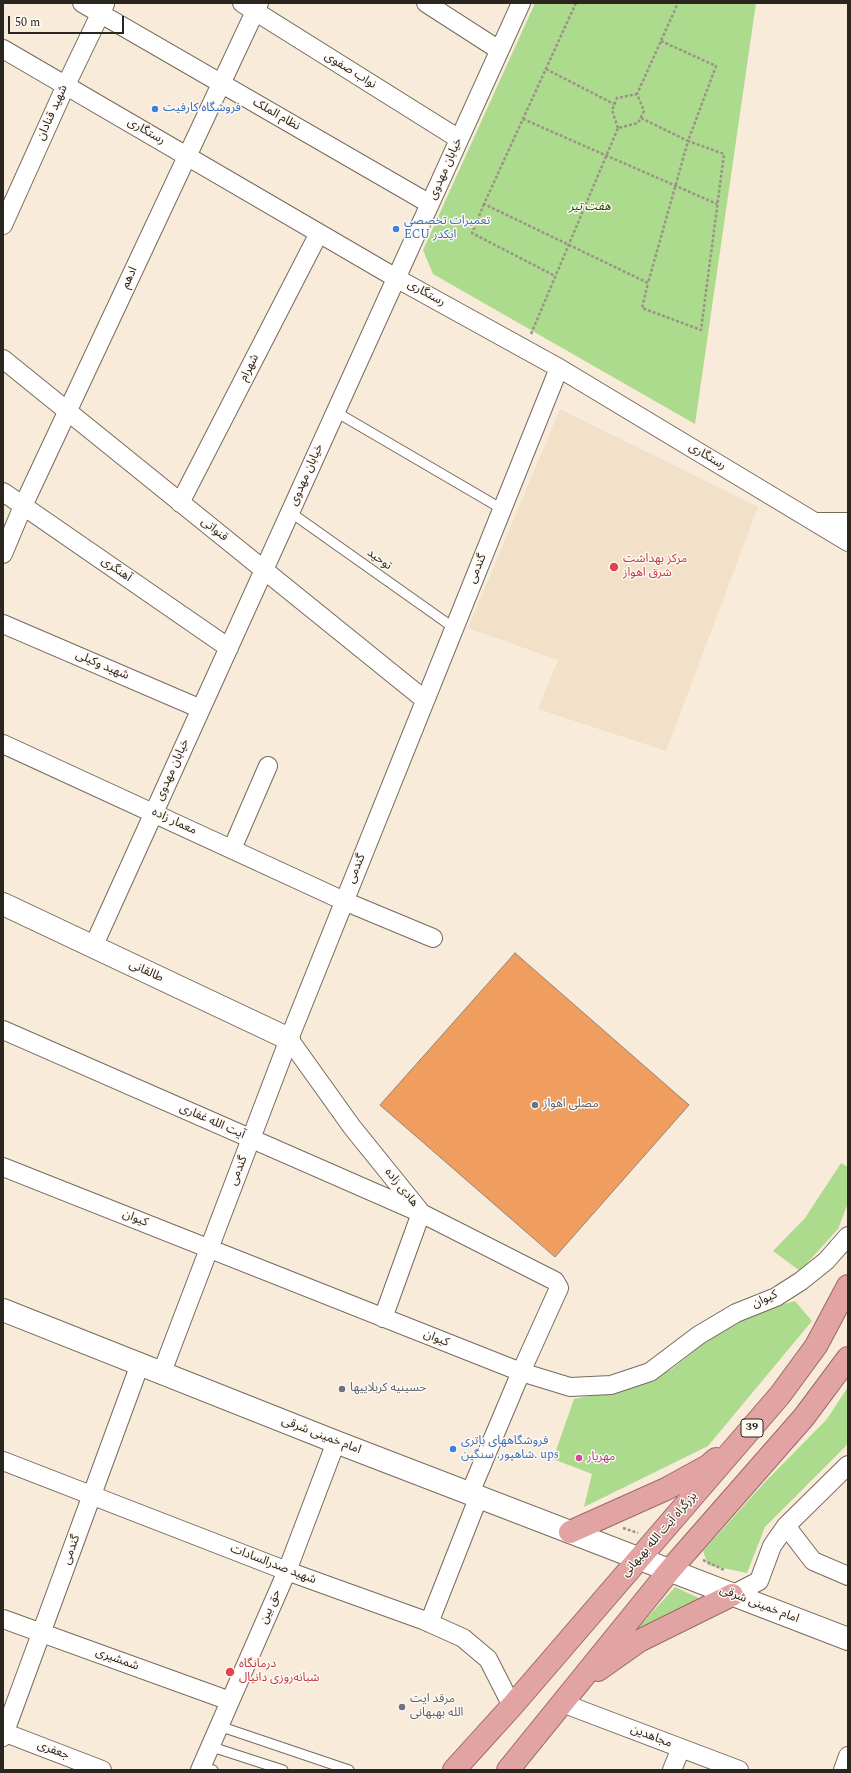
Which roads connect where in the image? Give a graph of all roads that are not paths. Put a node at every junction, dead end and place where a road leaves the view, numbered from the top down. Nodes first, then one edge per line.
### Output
1 (82, 3) edge
2 (426, 3) edge
3 (521, 3) edge
4 (252, 6) edge
5 (103, 8) edge
6 (3, 49) edge
7 (499, 50) junction
8 (221, 84) junction
9 (66, 85) junction
10 (459, 139) junction
11 (188, 156) junction
12 (430, 204) junction
13 (3, 225) edge
14 (319, 233) junction
15 (396, 278) junction
16 (3, 359) edge
17 (559, 368) junction
18 (68, 411) junction
19 (336, 412) junction
20 (3, 492) edge
21 (180, 503) junction
22 (23, 506) junction
23 (502, 509) junction
24 (290, 512) junction
25 (816, 522) junction
26 (848, 522) edge
27 (7, 534) edge
28 (848, 542) edge
29 (3, 554) edge
30 (264, 570) junction
31 (3, 624) edge
32 (454, 628) junction
33 (228, 648) junction
34 (425, 700) junction
35 (201, 709) junction
36 (3, 744) edge
37 (268, 766) dead end
38 (154, 813) junction
39 (232, 849) junction
40 (344, 901) junction
41 (3, 904) edge
42 (433, 938) dead end
43 (93, 947) junction
44 (3, 1030) edge
45 (289, 1039) junction
46 (250, 1139) junction
47 (3, 1167) edge
48 (421, 1213) junction
49 (848, 1236) edge
50 (209, 1249) junction
51 (848, 1286) edge
52 (3, 1310) edge
53 (383, 1318) junction
54 (848, 1358) edge
55 (140, 1364) junction
56 (162, 1372) junction
57 (521, 1372) junction
58 (744, 1438) junction
59 (336, 1442) junction
60 (3, 1461) edge
61 (848, 1465) edge
62 (474, 1494) junction
63 (92, 1495) junction
64 (786, 1526) junction
65 (570, 1532) junction
66 (639, 1558) junction
67 (670, 1570) junction
68 (287, 1571) junction
69 (848, 1576) edge
70 (732, 1595) junction
71 (3, 1619) edge
72 (429, 1623) junction
73 (41, 1633) junction
74 (848, 1639) edge
75 (578, 1684) junction
76 (230, 1701) junction
77 (562, 1703) junction
78 (512, 1706) junction
79 (219, 1726) junction
80 (3, 1734) edge
81 (210, 1746) junction
82 (681, 1748) junction
83 (848, 1756) edge
84 (205, 1769) edge
85 (102, 1770) edge
86 (283, 1770) edge
87 (349, 1770) edge
88 (454, 1770) edge
89 (508, 1770) edge
90 (672, 1770) edge
91 (739, 1770) edge
92 (843, 1770) edge

1 - 5 street, نظام الملک
2 - 7 street
3 - 7 street, خیابان مهدوی
4 - 8 street, ادهم
4 - 10 street, نواب صفوی
5 - 8 street, نظام الملک
5 - 9 street, شهید قنادان
6 - 9 street, رستگاری
7 - 10 street, خیابان مهدوی
8 - 11 street, ادهم
8 - 12 street, نظام الملک
9 - 11 street, رستگاری
9 - 13 street, شهید قنادان
10 - 12 street, خیابان مهدوی
11 - 14 street, رستگاری
11 - 18 street, ادهم
12 - 15 street, خیابان مهدوی
14 - 15 street, رستگاری
14 - 21 street, شهرام
15 - 17 street, رستگاری
15 - 19 street, خیابان مهدوی
16 - 18 street, قنواتی
17 - 23 street, گندمی
17 - 25 street, رستگاری
18 - 21 street, قنواتی
18 - 22 street, ادهم
19 - 23 lane
19 - 24 street, خیابان مهدوی
20 - 22 street, آهنگری
21 - 30 street, قنواتی
22 - 27 street, ادهم
22 - 33 street, آهنگری
23 - 32 street, گندمی
24 - 30 street, خیابان مهدوی
24 - 32 lane, توحید
25 - 26 street
25 - 28 street, رستگاری
27 - 29 street, ادهم
30 - 33 street, خیابان مهدوی
30 - 34 street, قنواتی
31 - 35 street, شهید وکیلی
32 - 34 street, گندمی
33 - 35 street, خیابان مهدوی
34 - 40 street, گندمی
35 - 38 street, خیابان مهدوی
36 - 38 street, معمار زاده
37 - 39 street
38 - 39 street, معمار زاده
38 - 43 street, خیابان مهدوی
39 - 40 street, معمار زاده
40 - 42 street, معمار زاده
40 - 45 street, گندمی
41 - 43 main road, طالقانی
43 - 45 main road, طالقانی
44 - 46 street, آیت الله غفاری
45 - 46 street, گندمی
45 - 48 street, هادی زاده
46 - 48 street, آیت الله غفاری
46 - 50 street, گندمی
47 - 50 street, کیوان
48 - 53 street
48 - 57 street, هادی زاده
49 - 57 street, کیوان
50 - 53 street, کیوان
50 - 56 street, گندمی
51 - 58 highway, بزرگراه آیت الله بهبهانی / 39
52 - 55 main road, امام خمینی شرقی
53 - 57 street, کیوان
54 - 67 highway, 39
55 - 56 main road, امام خمینی شرقی
55 - 63 street, گندمی
56 - 59 main road, امام خمینی شرقی
57 - 62 street
58 - 65 highway
58 - 66 highway, بزرگراه آیت الله بهبهانی / 39
59 - 62 main road, امام خمینی شرقی
59 - 68 street, حق بین
60 - 63 street, شهید صدرالسادات
61 - 64 street
62 - 65 main road, امام خمینی شرقی
62 - 72 street
63 - 68 street, شهید صدرالسادات
63 - 73 street, گندمی
64 - 69 street
64 - 70 street
65 - 66 main road, امام خمینی شرقی
66 - 67 main road, امام خمینی شرقی
66 - 78 highway, بزرگراه آیت الله بهبهانی / 39
67 - 70 main road, امام خمینی شرقی
67 - 75 highway, 39
68 - 72 street, شهید صدرالسادات
68 - 76 street, حق بین
70 - 74 main road, امام خمینی شرقی
70 - 75 highway
71 - 73 street, شمشیری
72 - 78 street, شهید صدرالسادات
73 - 76 street, شمشیری
73 - 80 street, گندمی
75 - 77 highway, 39
76 - 79 street, حق بین
77 - 82 street, مجاهدین
77 - 89 highway, 39
78 - 88 highway, بزرگراه آیت الله بهبهانی / 39
79 - 81 street, حق بین
79 - 87 lane
80 - 85 street, جعفری
81 - 84 street, حق بین
81 - 86 lane
82 - 90 street
82 - 91 street, مجاهدین
83 - 92 street

